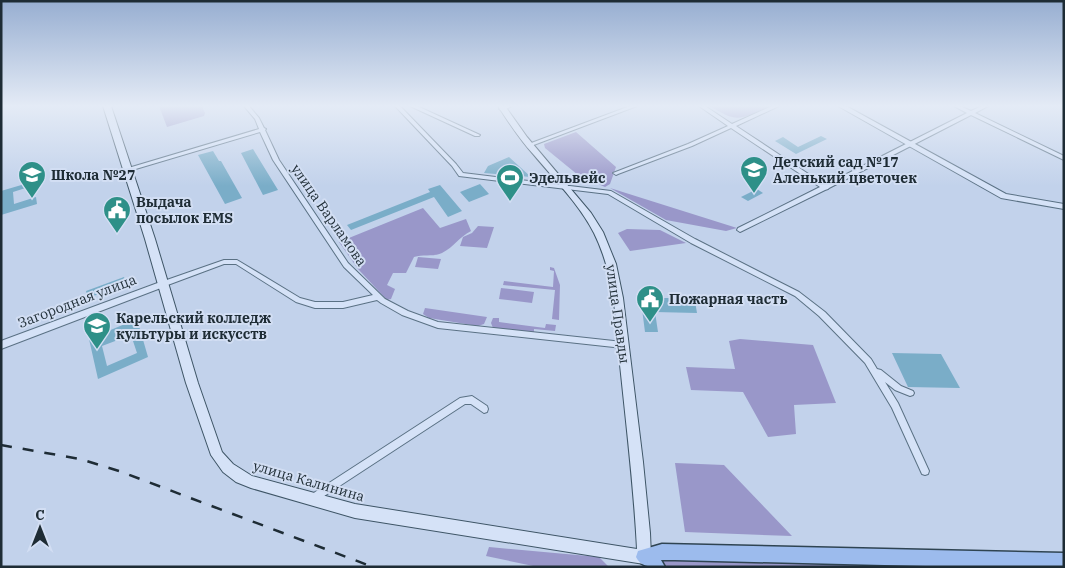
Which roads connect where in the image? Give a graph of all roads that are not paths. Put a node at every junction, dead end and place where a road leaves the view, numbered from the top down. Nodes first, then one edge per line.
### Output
1 (115, 133) edge
2 (251, 133) edge
3 (264, 133) edge
4 (423, 133) edge
5 (469, 133) edge
6 (521, 133) edge
7 (563, 133) edge
8 (719, 133) edge
9 (740, 133) edge
10 (889, 133) edge
11 (936, 133) edge
12 (1011, 133) edge
13 (477, 136) dead end
14 (529, 145) junction
15 (912, 145) junction
16 (1064, 158) edge
17 (127, 170) junction
18 (616, 173) dead end
19 (564, 186) junction
20 (826, 188) junction
21 (1064, 207) edge
22 (740, 230) dead end
23 (163, 284) junction
24 (378, 297) junction
25 (1, 345) edge
26 (623, 345) junction
27 (868, 361) junction
28 (910, 393) dead end
29 (484, 409) dead end
30 (925, 471) dead end
31 (312, 499) junction
32 (1064, 561) edge
33 (648, 564) edge

1 - 17 main road, улица Калинина
2 - 17 street
3 - 24 street, улица Варламова
4 - 19 street
5 - 13 street
6 - 14 main road, улица Правды
7 - 14 street
8 - 18 street
9 - 20 street
10 - 15 street
11 - 15 street
12 - 16 street
14 - 19 main road, улица Правды
15 - 20 street
15 - 21 street
17 - 23 main road, улица Калинина
19 - 26 main road, улица Правды
19 - 27 street
20 - 22 street
23 - 24 street
23 - 25 street, Загородная улица
23 - 31 main road, улица Калинина
24 - 26 street, улица Варламова
26 - 33 main road, улица Правды
27 - 28 street
27 - 30 street
29 - 31 street
31 - 33 main road, улица Калинина
32 - 33 main road

